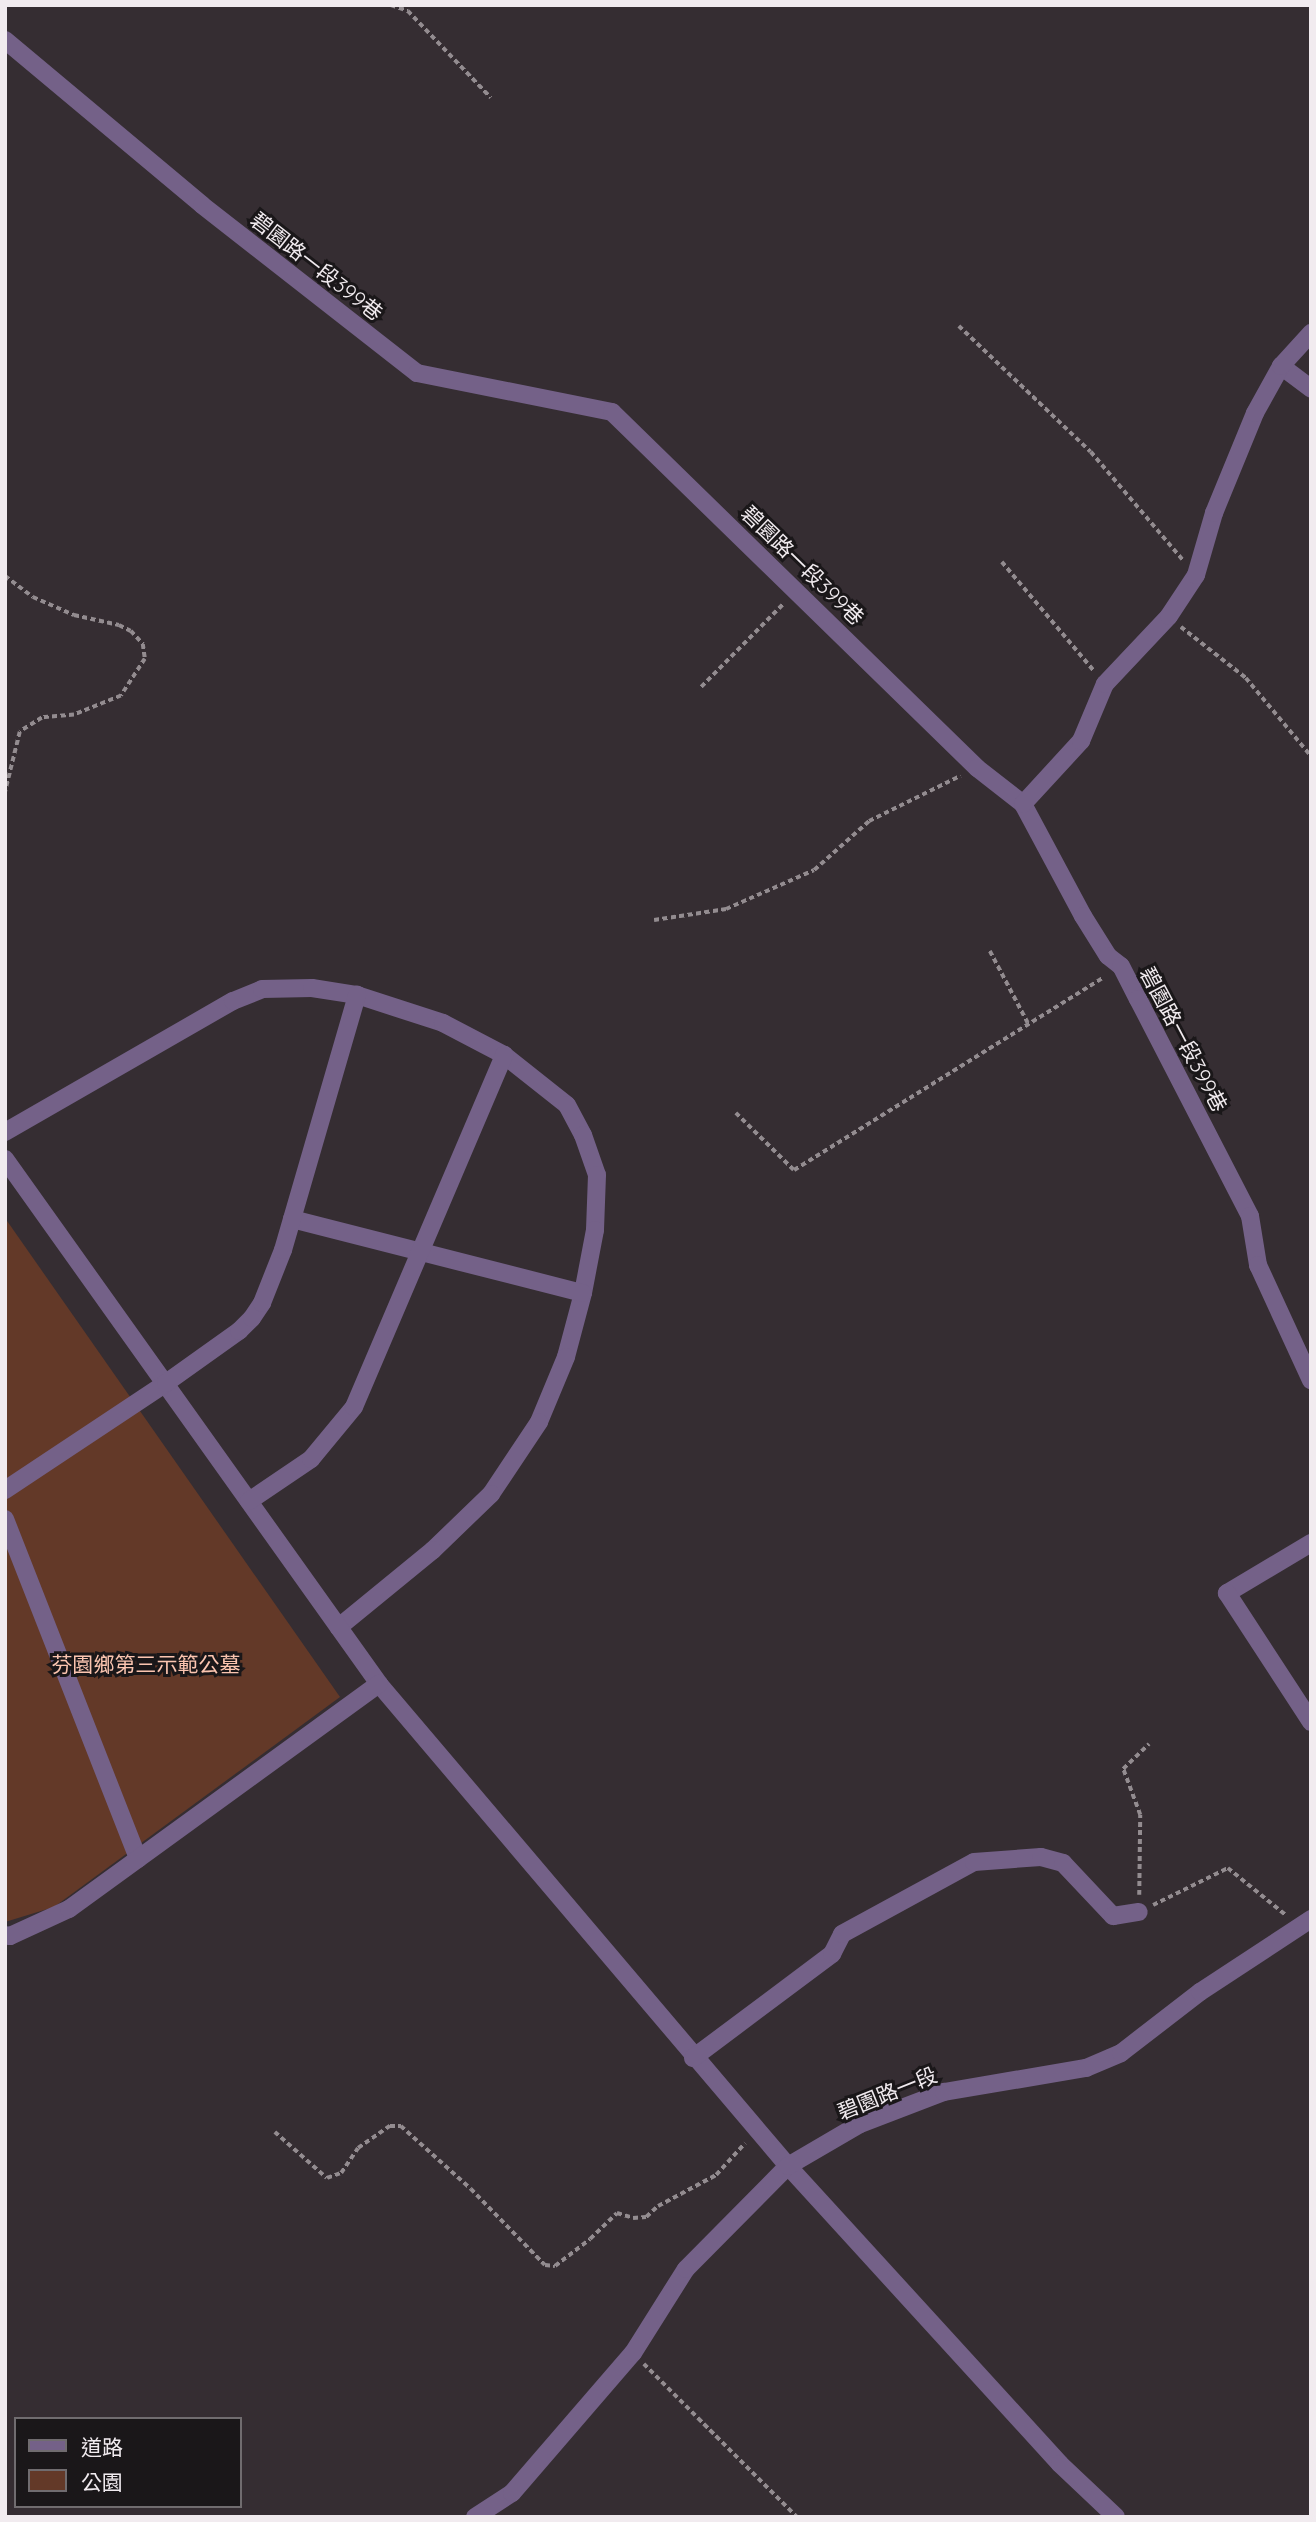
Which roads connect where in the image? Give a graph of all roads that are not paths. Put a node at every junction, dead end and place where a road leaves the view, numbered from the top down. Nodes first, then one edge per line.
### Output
1 (5, 40) edge
2 (1311, 333) edge
3 (1281, 366) junction
4 (1311, 389) edge
5 (1023, 804) junction
6 (357, 995) junction
7 (505, 1055) junction
8 (5, 1132) edge
9 (5, 1159) edge
10 (292, 1219) junction
11 (420, 1251) junction
12 (583, 1293) junction
13 (1311, 1380) edge
14 (166, 1383) junction
15 (5, 1490) edge
16 (249, 1501) junction
17 (5, 1519) edge
18 (1311, 1543) edge
19 (339, 1628) junction
20 (379, 1684) junction
21 (1311, 1722) edge
22 (138, 1859) junction
23 (1139, 1912) road end
24 (1305, 1922) edge
25 (5, 1935) edge
26 (693, 2058) junction
27 (788, 2166) junction
28 (475, 2517) edge
29 (1116, 2517) edge

1 - 5 lane, 碧園路一段399巷
2 - 3 lane
3 - 4 lane
3 - 5 lane
5 - 13 lane, 碧園路一段399巷
6 - 7 lane
6 - 8 lane
6 - 10 lane
7 - 11 lane
7 - 12 lane
9 - 14 lane
10 - 11 lane
10 - 14 lane
11 - 12 lane
11 - 16 lane
12 - 19 lane
14 - 15 lane
14 - 16 lane
16 - 19 lane
17 - 22 lane
18 - 21 lane
19 - 20 lane
20 - 22 lane
20 - 26 lane
22 - 25 lane
23 - 26 lane
24 - 27 lane, 碧園路一段
26 - 27 lane
27 - 28 lane, 碧園路一段
27 - 29 lane

